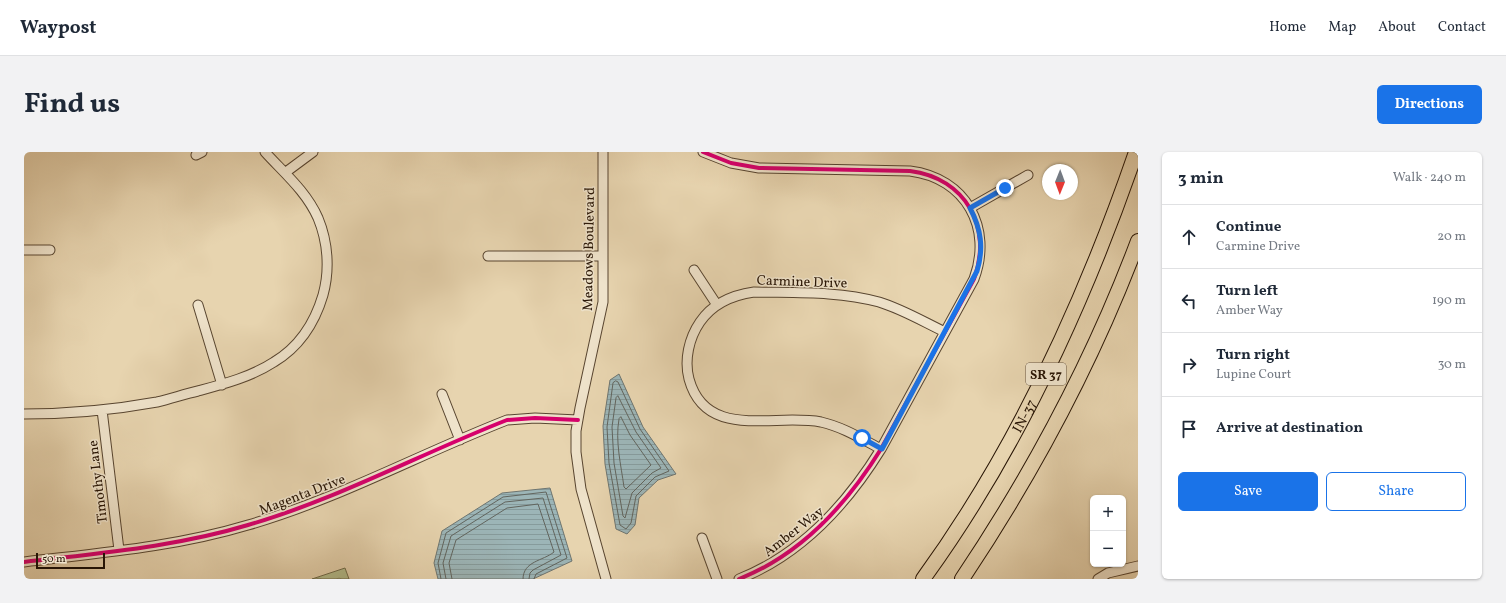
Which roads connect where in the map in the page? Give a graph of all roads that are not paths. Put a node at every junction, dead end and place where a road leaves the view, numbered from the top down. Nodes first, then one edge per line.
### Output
1 (265, 152) edge
2 (313, 152) edge
3 (603, 152) edge
4 (703, 152) edge
5 (1136, 152) edge
6 (286, 172) junction
7 (1028, 174) dead end
8 (970, 208) junction
9 (1138, 242) edge
10 (24, 250) edge
11 (50, 250) dead end
12 (488, 256) dead end
13 (603, 256) junction
14 (694, 270) dead end
15 (198, 305) dead end
16 (718, 305) junction
17 (945, 332) junction
18 (222, 385) junction
19 (442, 394) dead end
20 (102, 410) junction
21 (24, 414) edge
22 (578, 420) junction
23 (460, 440) junction
24 (882, 449) junction
25 (702, 538) dead end
26 (119, 550) junction
27 (24, 562) edge
28 (1138, 566) edge
29 (606, 579) edge
30 (717, 579) edge
31 (739, 579) edge
32 (923, 579) edge
33 (962, 579) edge
34 (1098, 579) edge

1 - 6 street
2 - 6 street
3 - 13 street, Meadows Boulevard
4 - 8 street, Amber Way
5 - 32 highway, IN-37 / SR 37
6 - 18 street
7 - 8 street
8 - 17 street, Amber Way
9 - 33 highway, SR 37
10 - 11 street
12 - 13 street
13 - 22 street, Meadows Boulevard
14 - 16 street
15 - 18 street
16 - 17 street, Carmine Drive
16 - 24 street, Carmine Drive
17 - 24 street, Amber Way
18 - 20 street
19 - 23 street
20 - 21 street
20 - 26 street, Timothy Lane
22 - 23 street, Magenta Drive
22 - 29 street, Meadows Boulevard
23 - 26 street, Magenta Drive
24 - 31 street, Amber Way
25 - 30 street
26 - 27 street, Magenta Drive
28 - 34 street

